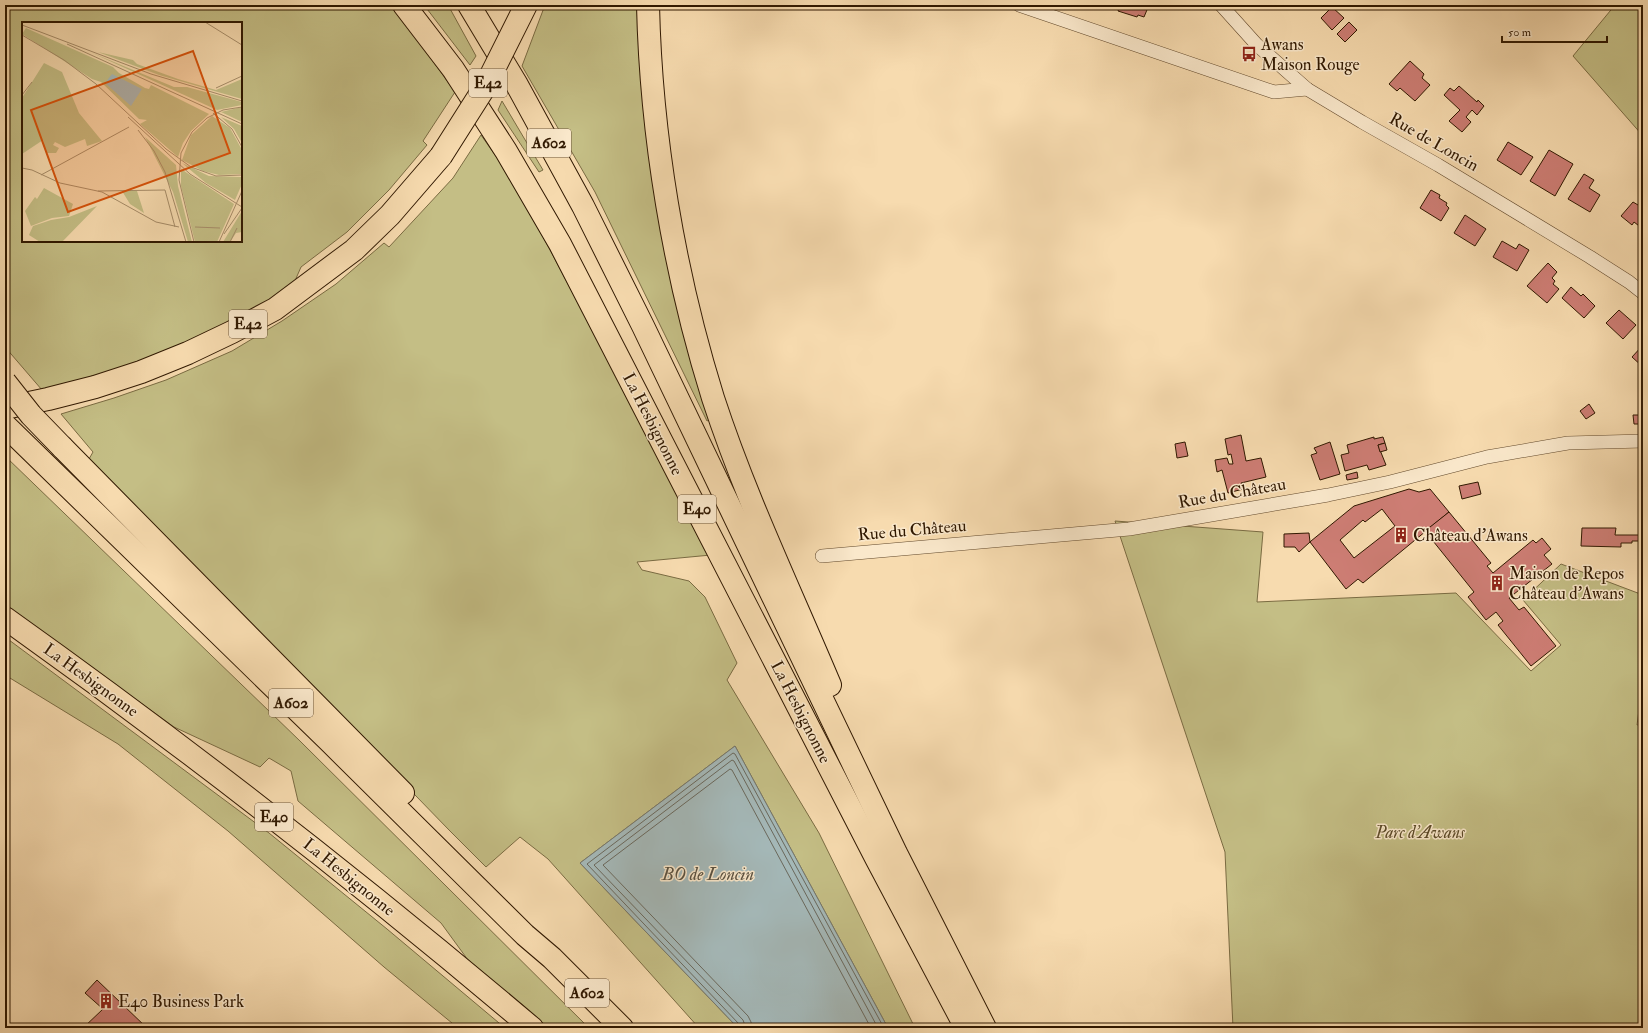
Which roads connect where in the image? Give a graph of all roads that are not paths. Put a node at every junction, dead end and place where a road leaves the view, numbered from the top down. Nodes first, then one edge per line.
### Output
1 (404, 5) edge
2 (469, 5) edge
3 (526, 5) edge
4 (648, 5) edge
5 (1018, 5) edge
6 (1221, 5) edge
7 (1307, 88) junction
8 (1643, 293) edge
9 (5, 382) edge
10 (5, 408) edge
11 (5, 424) edge
12 (1643, 441) edge
13 (822, 556) dead end
14 (5, 618) edge
15 (830, 716) junction
16 (552, 958) junction
17 (532, 1028) edge
18 (622, 1028) edge
19 (966, 1028) edge
20 (985, 1028) edge

1 - 19 highway, La Hesbignonne / E40
2 - 15 highway, A602
3 - 10 highway, E42, bridge
4 - 15 highway
5 - 7 street
6 - 7 street, Rue de Loncin
7 - 8 street, Rue de Loncin
9 - 16 highway, bridge
11 - 16 highway, A602
12 - 13 street, Rue du Château
14 - 17 highway, La Hesbignonne / E40
15 - 20 highway
16 - 18 highway, A602

